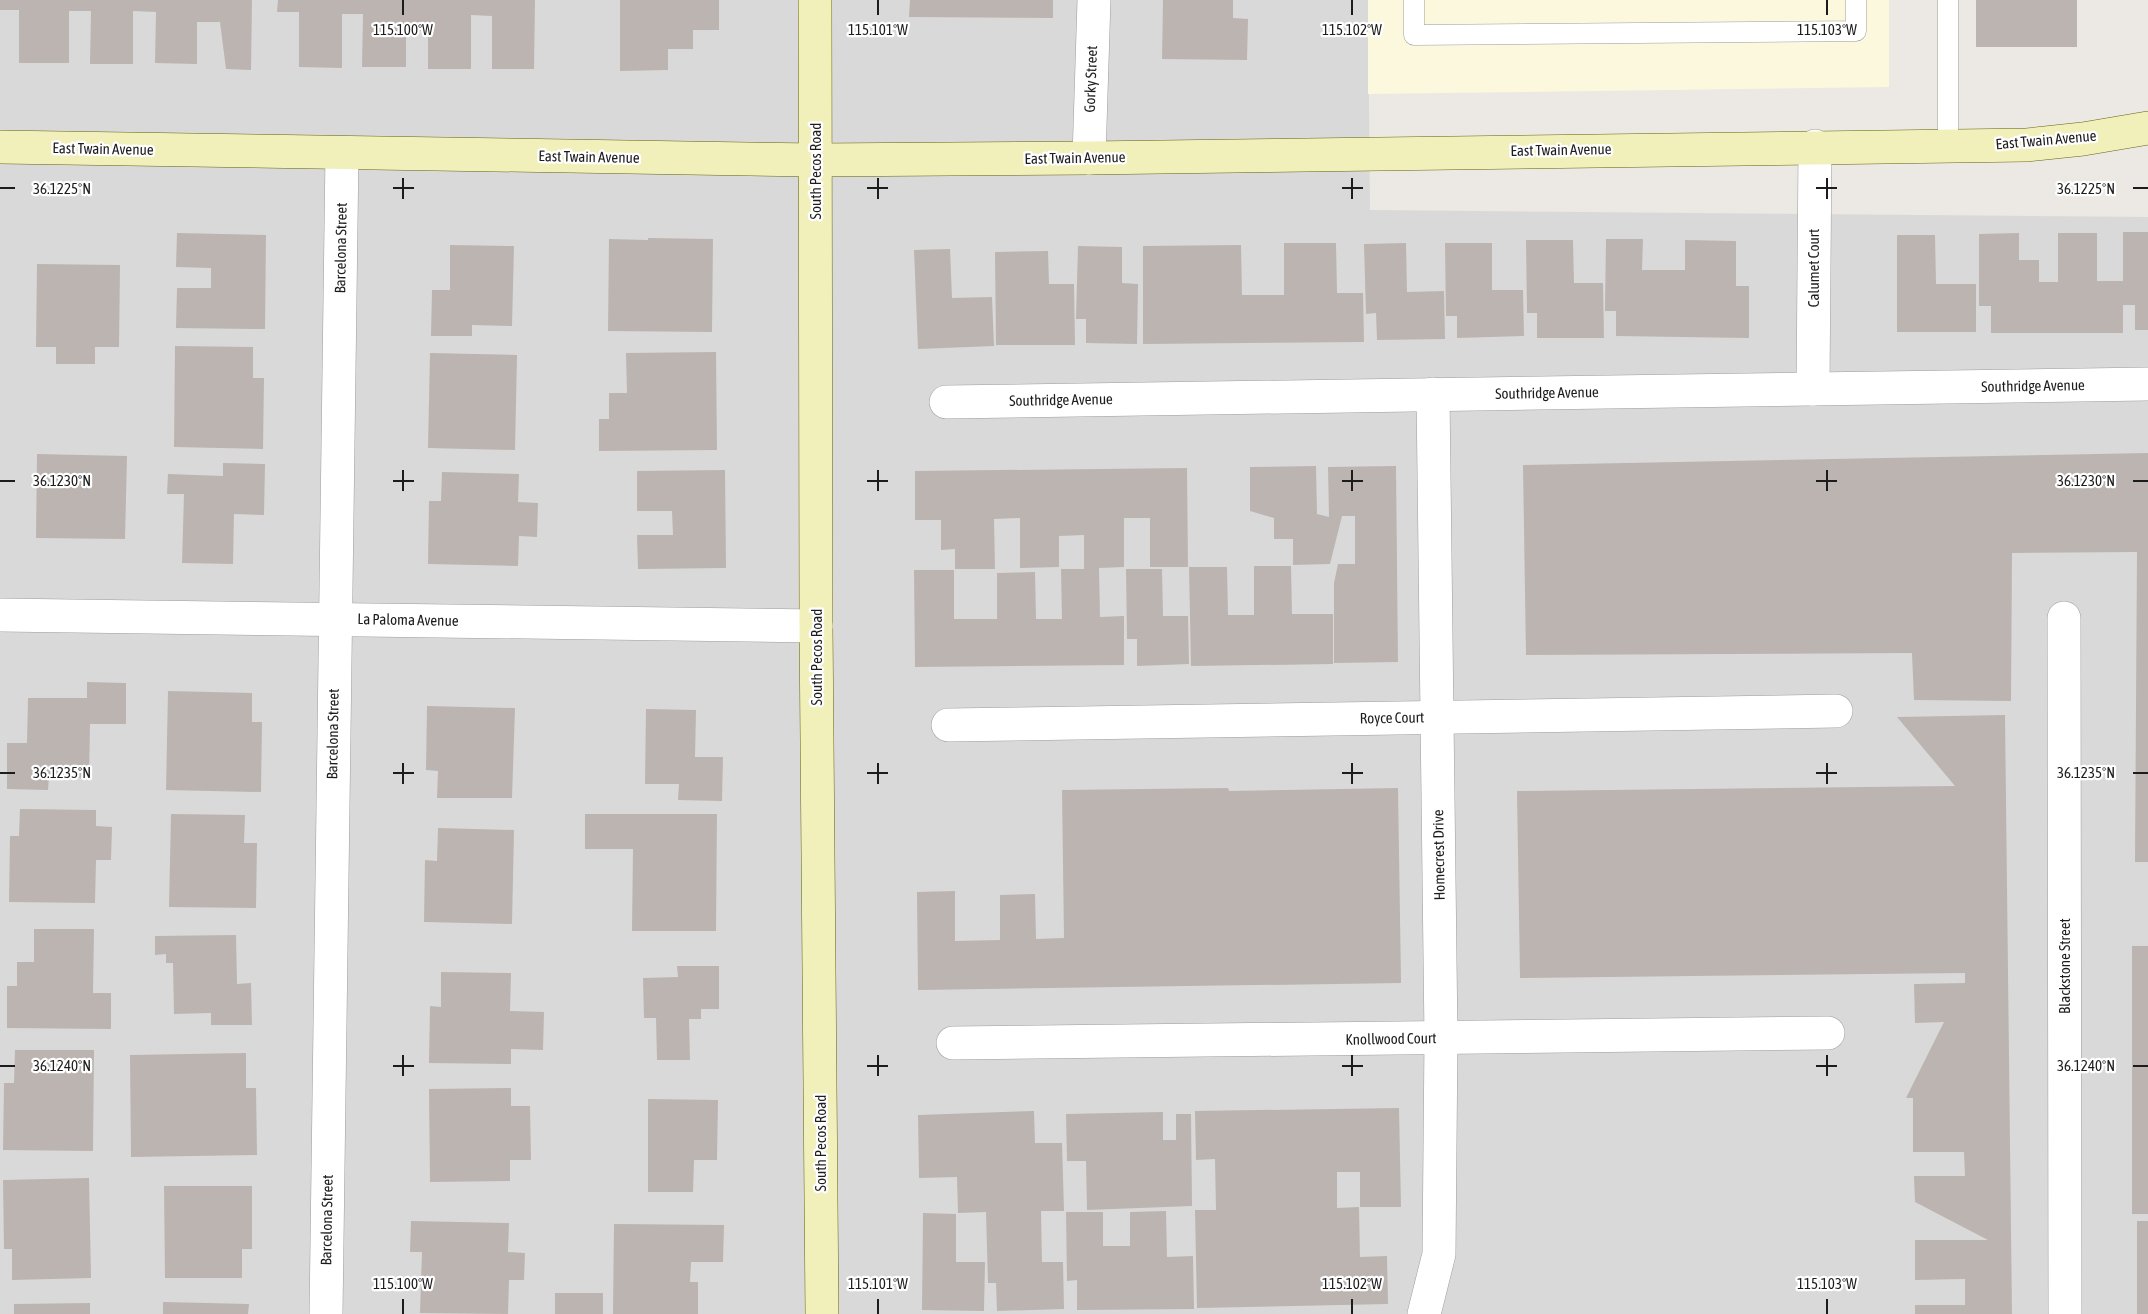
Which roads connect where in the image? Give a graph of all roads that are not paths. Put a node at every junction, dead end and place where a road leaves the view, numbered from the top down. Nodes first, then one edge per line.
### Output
1 (815, 0) edge
2 (1094, 0) edge
3 (1414, 0) edge
4 (1856, 0) edge
5 (1948, 0) edge
6 (2148, 128) edge
7 (1815, 146) junction
8 (1948, 146) junction
9 (0, 147) edge
10 (342, 153) junction
11 (1089, 158) junction
12 (816, 160) junction
13 (2148, 384) edge
14 (1813, 389) junction
15 (1433, 394) junction
16 (946, 402) dead end
17 (0, 615) edge
18 (2064, 618) dead end
19 (335, 619) junction
20 (816, 626) junction
21 (1836, 711) dead end
22 (1437, 717) junction
23 (948, 725) dead end
24 (1828, 1034) dead end
25 (1441, 1038) junction
26 (953, 1043) dead end
27 (326, 1314) edge
28 (822, 1314) edge
29 (1424, 1314) edge
30 (2065, 1314) edge

1 - 12 street, South Pecos Road
2 - 11 street, Gorky Street
3 - 4 lane
5 - 8 lane
6 - 8 street, East Twain Avenue
7 - 8 street, East Twain Avenue
7 - 11 street, East Twain Avenue
7 - 14 street, Calumet Court
9 - 10 street, East Twain Avenue
10 - 12 street, East Twain Avenue
10 - 19 street, Barcelona Street
11 - 12 street, East Twain Avenue
12 - 20 street, South Pecos Road
13 - 14 street, Southridge Avenue
14 - 15 street, Southridge Avenue
15 - 16 street, Southridge Avenue
15 - 22 street, Homecrest Drive
17 - 19 street, La Paloma Avenue
18 - 30 street, Blackstone Street
19 - 20 street, La Paloma Avenue
19 - 27 street, Barcelona Street
20 - 28 street, South Pecos Road
21 - 22 street, Royce Court
22 - 23 street, Royce Court
22 - 25 street, Homecrest Drive
24 - 25 street, Knollwood Court
25 - 26 street, Knollwood Court
25 - 29 street, Homecrest Drive

